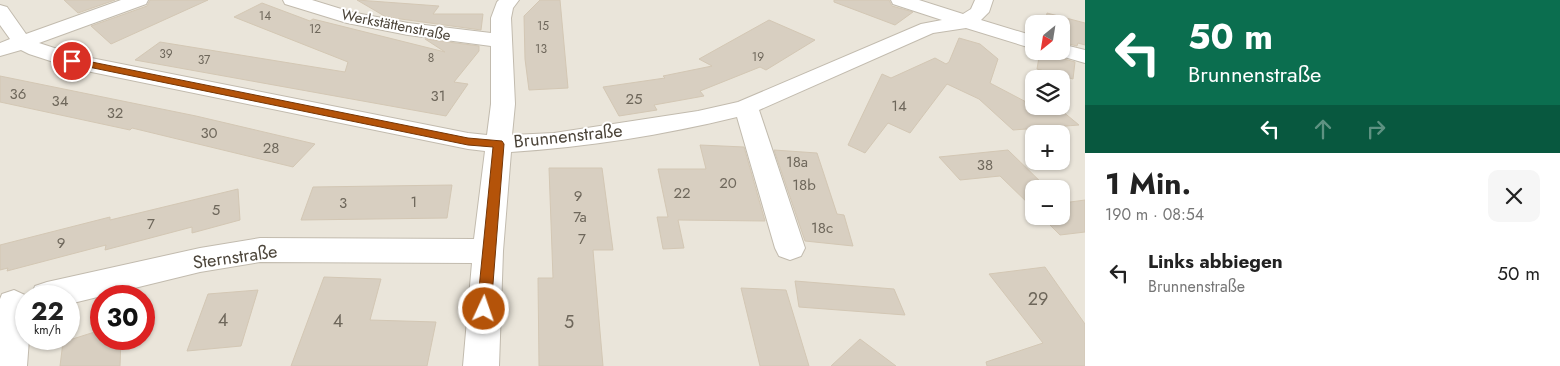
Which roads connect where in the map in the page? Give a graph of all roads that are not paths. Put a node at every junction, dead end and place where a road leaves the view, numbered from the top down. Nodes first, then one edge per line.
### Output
1 (139, 0) edge
2 (292, 0) edge
3 (510, 0) edge
4 (900, 0) edge
5 (984, 0) edge
6 (0, 11) edge
7 (965, 22) junction
8 (1025, 40) edge
9 (502, 41) junction
10 (10, 46) edge
11 (1070, 53) edge
12 (1085, 57) edge
13 (746, 107) junction
14 (498, 144) junction
15 (790, 248) dead end
16 (488, 251) junction
17 (80, 288) edge
18 (15, 336) edge
19 (9, 366) edge
20 (481, 366) edge

1 - 10 street
2 - 9 street, Werkstättenstraße
3 - 9 street
4 - 7 street
5 - 7 street
6 - 10 street, Brunnenstraße
7 - 8 street
7 - 13 street, Brunnenstraße
9 - 14 street
10 - 14 street, Brunnenstraße
11 - 12 street
13 - 14 street, Brunnenstraße
13 - 15 street
14 - 16 street
16 - 17 street, Sternstraße
16 - 20 street
18 - 19 street, Sternstraße

